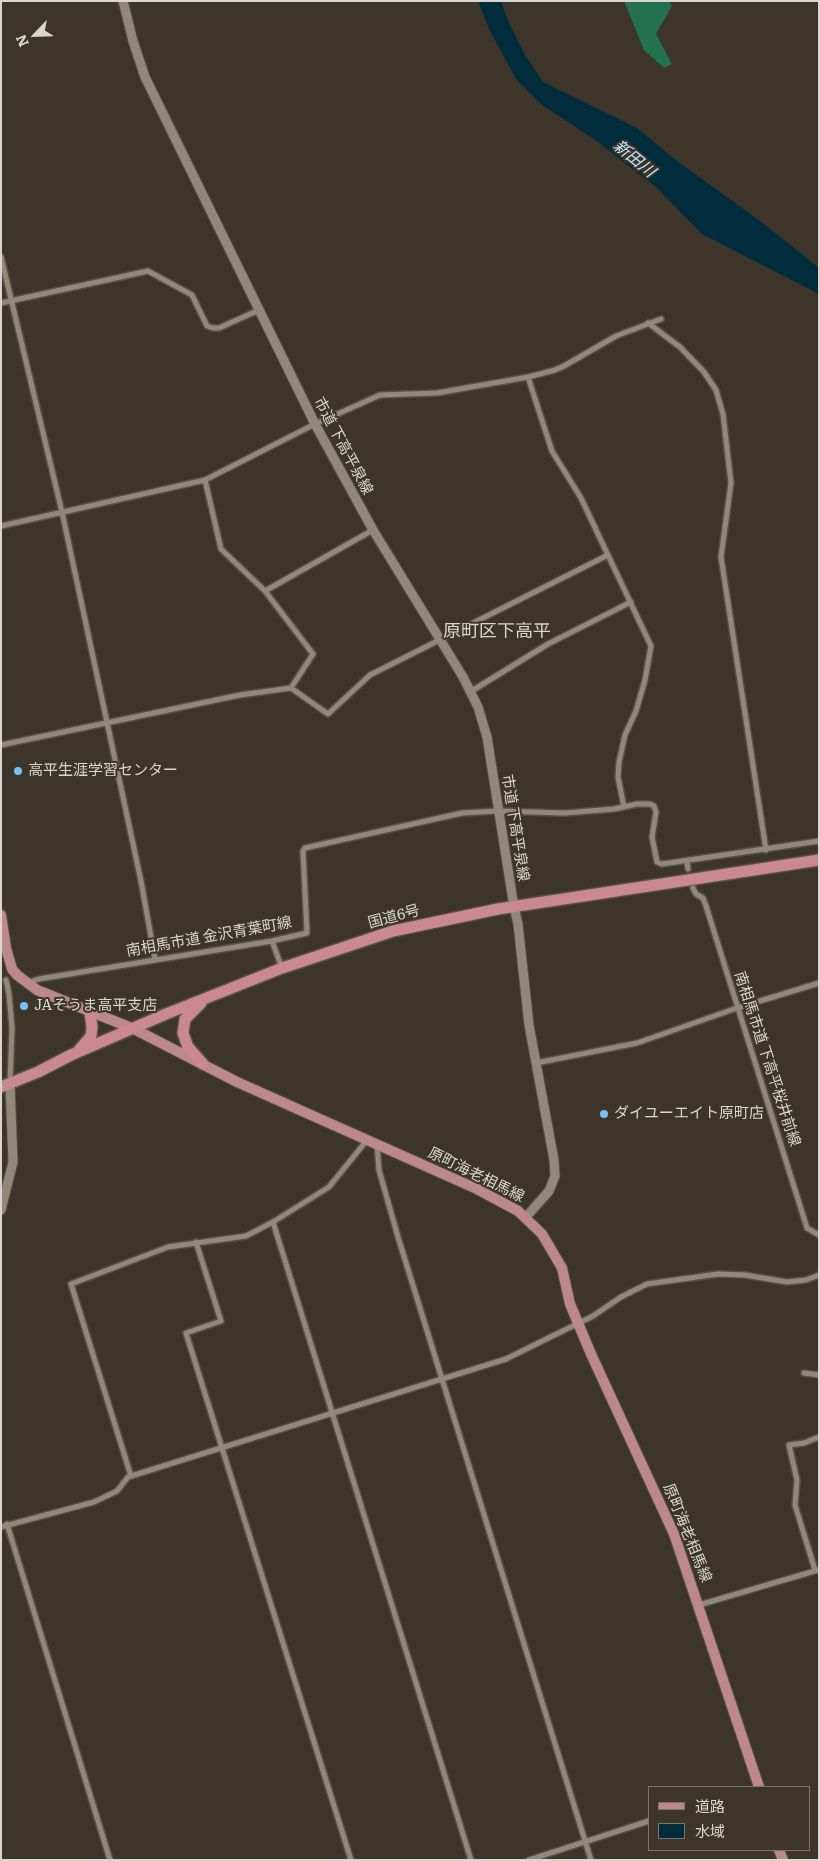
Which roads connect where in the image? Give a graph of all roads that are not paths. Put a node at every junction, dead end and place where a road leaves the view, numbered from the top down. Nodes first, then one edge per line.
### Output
1 (123, 1) edge
2 (1, 257) edge
3 (11, 300) junction
4 (1, 303) edge
5 (259, 310) junction
6 (661, 319) dead end
7 (648, 323) junction
8 (528, 377) junction
9 (315, 424) junction
10 (205, 480) junction
11 (62, 512) junction
12 (1, 526) edge
13 (373, 530) junction
14 (608, 555) junction
15 (265, 591) junction
16 (631, 602) junction
17 (440, 639) junction
18 (291, 688) junction
19 (470, 692) junction
20 (107, 723) junction
21 (1, 745) edge
22 (624, 807) junction
23 (498, 811) junction
24 (819, 841) edge
25 (766, 850) junction
26 (819, 860) edge
27 (687, 862) junction
28 (688, 869) dead end
29 (693, 888) dead end
30 (514, 907) junction
31 (1, 915) edge
32 (272, 941) junction
33 (155, 959) junction
34 (282, 968) junction
35 (17, 975) junction
36 (4, 981) edge
37 (27, 983) junction
38 (819, 983) edge
39 (210, 996) junction
40 (737, 1008) junction
41 (90, 1012) junction
42 (134, 1029) junction
43 (71, 1055) junction
44 (536, 1062) junction
45 (202, 1064) junction
46 (5, 1085) edge
47 (372, 1143) junction
48 (1, 1210) edge
49 (526, 1217) junction
50 (273, 1222) junction
51 (819, 1235) edge
52 (196, 1242) junction
53 (819, 1275) edge
54 (578, 1323) junction
55 (804, 1373) dead end
56 (819, 1375) edge
57 (443, 1378) junction
58 (334, 1413) junction
59 (819, 1437) edge
60 (223, 1447) junction
61 (131, 1476) junction
62 (7, 1524) junction
63 (1, 1526) edge
64 (817, 1570) edge
65 (699, 1606) junction
66 (756, 1786) edge
67 (648, 1821) edge
68 (586, 1842) junction
69 (110, 1860) edge
70 (351, 1860) edge
71 (471, 1860) edge
72 (529, 1860) edge
73 (591, 1860) edge

1 - 5 street, 市道 下高平泉線
2 - 3 street
3 - 4 street
3 - 5 street
3 - 11 street
5 - 9 street, 市道 下高平泉線
6 - 7 street
7 - 8 street
7 - 25 street
8 - 9 street
8 - 14 street
9 - 10 street
9 - 13 street, 市道 下高平泉線
10 - 11 street
10 - 15 street
11 - 12 street
11 - 20 street
13 - 15 street
13 - 17 street, 市道 下高平泉線
14 - 16 street
14 - 17 street
15 - 18 street
16 - 19 street
16 - 22 street
17 - 18 street
17 - 19 street, 市道 下高平泉線
18 - 20 street
19 - 23 street, 市道 下高平泉線
20 - 21 street
20 - 33 street
22 - 23 street, 南相馬市道 金沢青葉町線
22 - 27 street, 南相馬市道 金沢青葉町線
23 - 30 street, 市道 下高平泉線
23 - 32 street, 南相馬市道 金沢青葉町線
24 - 25 street, 南相馬市道 金沢青葉町線
25 - 27 street, 南相馬市道 金沢青葉町線
26 - 30 highway, 国道6号
27 - 28 street
29 - 40 street, 南相馬市道 下高平桜井前線
30 - 34 highway, 国道6号
30 - 44 street, 市道 下高平泉線
31 - 35 main road, 原町海老相馬線
32 - 33 street, 南相馬市道 金沢青葉町線
32 - 34 street
33 - 37 street, 南相馬市道 金沢青葉町線
34 - 39 highway, 国道6号
35 - 36 street
35 - 37 main road, 原町海老相馬線
36 - 46 street
37 - 41 main road, 原町海老相馬線
38 - 40 street
39 - 42 highway, 国道6号
39 - 45 highway
40 - 44 street
40 - 51 street, 南相馬市道 下高平桜井前線
41 - 42 main road, 原町海老相馬線
41 - 43 highway
42 - 43 highway, 国道6号
42 - 45 main road, 原町海老相馬線
43 - 46 highway, 国道6号
44 - 49 street, 市道 下高平泉線
45 - 47 main road, 原町海老相馬線
46 - 48 street
47 - 49 main road, 原町海老相馬線
47 - 50 street
47 - 57 street
49 - 54 main road, 原町海老相馬線
50 - 52 street
50 - 58 street
52 - 60 street
52 - 61 street
53 - 54 street
54 - 57 street
54 - 65 main road, 原町海老相馬線
55 - 56 street
57 - 58 street
57 - 68 street
58 - 60 street
58 - 71 street
59 - 64 street
60 - 61 street
60 - 70 street
61 - 62 street
62 - 63 street
62 - 69 street
64 - 65 street
65 - 66 main road, 原町海老相馬線
67 - 68 street
68 - 72 street
68 - 73 street

